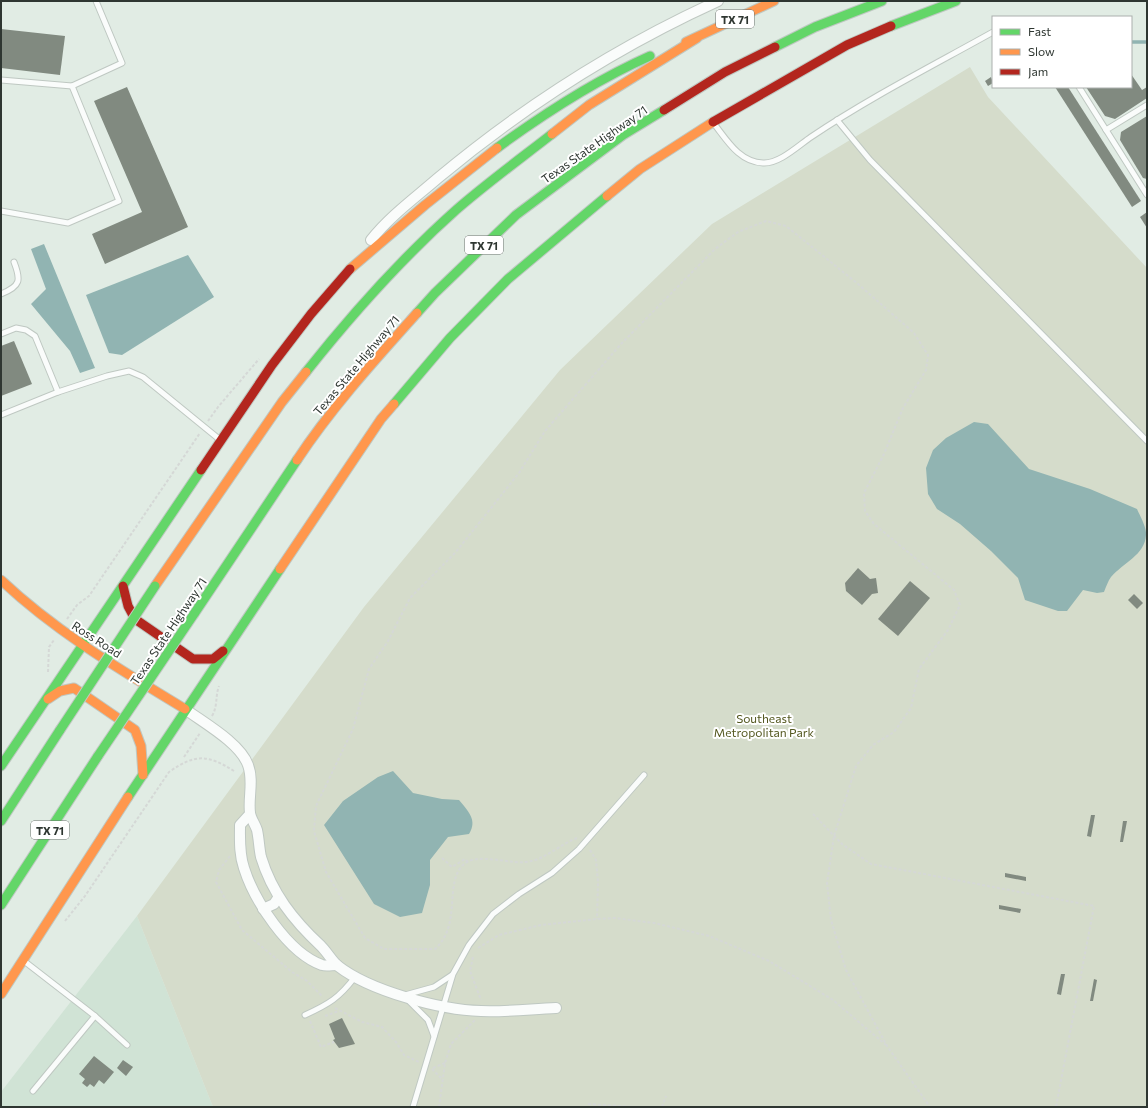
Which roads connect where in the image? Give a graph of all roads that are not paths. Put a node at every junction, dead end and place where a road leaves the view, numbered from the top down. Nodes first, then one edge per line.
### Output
1 (96, 1) edge
2 (718, 1) edge
3 (774, 1) edge
4 (882, 1) edge
5 (956, 1) edge
6 (992, 33) edge
7 (697, 38) junction
8 (1, 80) edge
9 (72, 86) junction
10 (1080, 88) edge
11 (1147, 105) edge
12 (837, 120) junction
13 (713, 122) junction
14 (1106, 130) junction
15 (1146, 193) edge
16 (1, 211) edge
17 (14, 262) dead end
18 (350, 269) junction
19 (1, 294) edge
20 (1, 334) edge
21 (58, 392) junction
22 (1, 415) edge
23 (221, 440) junction
24 (1147, 441) edge
25 (1, 580) edge
26 (123, 586) junction
27 (82, 645) junction
28 (226, 649) junction
29 (45, 701) junction
30 (186, 709) junction
31 (1, 766) edge
32 (142, 775) junction
33 (644, 775) dead end
34 (250, 814) junction
35 (1, 821) edge
36 (278, 898) junction
37 (1, 905) edge
38 (263, 909) junction
39 (23, 960) junction
40 (337, 965) junction
41 (453, 974) junction
42 (355, 977) junction
43 (1, 994) edge
44 (402, 996) junction
45 (443, 1006) junction
46 (556, 1008) dead end
47 (305, 1015) dead end
48 (95, 1016) junction
49 (434, 1036) junction
50 (127, 1045) dead end
51 (32, 1091) dead end
52 (413, 1107) edge

1 - 9 lane
2 - 18 street
3 - 7 main road, TX 71
4 - 37 main road, Texas State Highway 71 / TX 71, bridge
5 - 13 main road
6 - 12 lane
7 - 18 main road
7 - 35 main road, TX 71, bridge
8 - 9 lane
9 - 16 lane
10 - 14 lane
11 - 14 lane
12 - 13 lane
12 - 24 lane
13 - 28 main road
14 - 15 lane
17 - 19 lane
18 - 23 main road
20 - 21 lane
21 - 22 lane
21 - 23 lane
23 - 26 main road
25 - 27 main road, Ross Road
26 - 27 main road
26 - 28 main road
27 - 29 main road
27 - 30 main road, Ross Road
28 - 30 main road
29 - 31 main road
29 - 32 main road
30 - 32 main road
30 - 34 street
32 - 39 main road
33 - 41 lane
34 - 36 street
34 - 38 street
36 - 38 street
36 - 40 street
38 - 40 street
39 - 43 main road
39 - 48 lane
40 - 42 street
41 - 44 lane
41 - 45 lane
42 - 44 street
42 - 47 lane
44 - 45 street
44 - 49 lane
45 - 46 street
45 - 49 lane
48 - 50 lane
48 - 51 lane
49 - 52 lane

